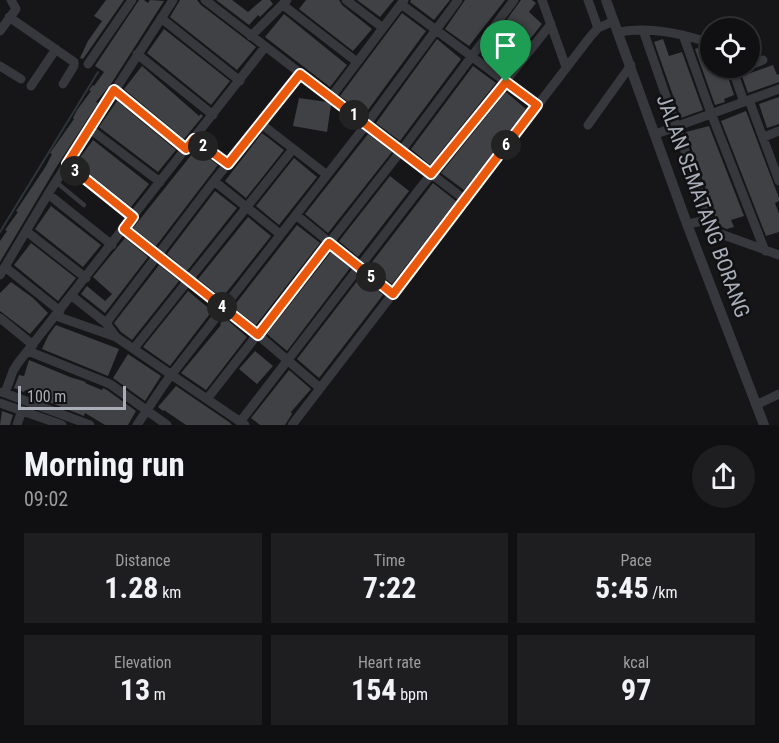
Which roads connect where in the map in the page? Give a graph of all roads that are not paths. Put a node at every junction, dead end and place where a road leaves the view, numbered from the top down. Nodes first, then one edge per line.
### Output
1 (11, 0) edge
2 (132, 0) edge
3 (173, 0) edge
4 (205, 0) edge
5 (346, 0) edge
6 (458, 0) edge
7 (514, 0) edge
8 (542, 0) edge
9 (588, 0) edge
10 (606, 0) edge
11 (285, 2) edge
12 (402, 2) edge
13 (9, 17) junction
14 (161, 18) junction
15 (614, 21) junction
16 (551, 24) junction
17 (383, 28) junction
18 (598, 28) junction
19 (437, 29) junction
20 (639, 30) junction
21 (0, 31) edge
22 (621, 32) junction
23 (683, 34) junction
24 (251, 36) junction
25 (700, 39) edge
26 (265, 47) junction
27 (56, 49) junction
28 (137, 54) junction
29 (472, 56) junction
30 (763, 60) dead end
31 (760, 61) edge
32 (357, 62) junction
33 (88, 64) dead end
34 (0, 66) edge
35 (631, 66) junction
36 (566, 67) junction
37 (300, 74) junction
38 (738, 78) edge
39 (21, 79) dead end
40 (240, 81) junction
41 (506, 82) junction
42 (63, 84) dead end
43 (31, 86) dead end
44 (779, 89) edge
45 (114, 90) junction
46 (331, 97) junction
47 (746, 101) junction
48 (537, 105) junction
49 (711, 113) junction
50 (213, 115) junction
51 (261, 123) junction
52 (366, 124) junction
53 (588, 125) dead end
54 (675, 128) junction
55 (90, 129) junction
56 (779, 131) edge
57 (659, 134) junction
58 (764, 137) junction
59 (194, 139) junction
60 (186, 149) junction
61 (293, 149) junction
62 (401, 151) junction
63 (67, 164) junction
64 (228, 164) junction
65 (431, 174) junction
66 (327, 175) junction
67 (778, 175) edge
68 (214, 181) junction
69 (56, 182) junction
70 (160, 182) junction
71 (48, 194) junction
72 (464, 199) junction
73 (84, 205) dead end
74 (246, 207) junction
75 (296, 215) junction
76 (133, 217) junction
77 (699, 222) junction
78 (124, 229) junction
79 (26, 231) junction
80 (280, 234) junction
81 (329, 243) junction
82 (112, 244) junction
83 (765, 251) junction
84 (779, 255) edge
85 (157, 257) junction
86 (359, 268) junction
87 (2, 271) edge
88 (86, 278) junction
89 (188, 282) junction
90 (393, 294) junction
91 (72, 296) junction
92 (224, 308) junction
93 (58, 314) junction
94 (0, 318) edge
95 (106, 323) junction
96 (258, 335) junction
97 (116, 337) junction
98 (135, 347) junction
99 (31, 348) junction
100 (287, 361) junction
101 (171, 376) junction
102 (320, 388) junction
103 (3, 392) edge
104 (779, 394) edge
105 (207, 399) junction
106 (0, 404) edge
107 (756, 405) junction
108 (22, 411) junction
109 (146, 411) junction
110 (44, 422) edge
111 (242, 423) edge
112 (17, 425) edge
113 (62, 425) edge
114 (90, 425) edge
115 (137, 425) edge
116 (167, 425) edge
117 (292, 425) edge
118 (764, 425) edge

1 - 13 street
2 - 33 street
3 - 14 street
4 - 24 street
5 - 17 street
6 - 19 street
7 - 29 street
8 - 16 street
9 - 18 street
10 - 15 street, JALAN SEMATANG BORANG
11 - 24 street
11 - 32 street
12 - 17 street
12 - 19 street
13 - 21 street
13 - 27 street
14 - 28 street
14 - 40 street
15 - 18 street
15 - 22 street, JALAN SEMATANG BORANG
16 - 36 street
16 - 41 street
17 - 32 street
18 - 36 street
19 - 29 street
19 - 52 street
20 - 22 street
20 - 23 street
20 - 54 street
22 - 35 street, JALAN SEMATANG BORANG
23 - 25 street
23 - 49 street
24 - 26 street
26 - 37 street
26 - 40 street
27 - 42 street
27 - 43 street
28 - 45 street
28 - 50 street
29 - 41 street
29 - 62 street
30 - 31 street
32 - 46 street
34 - 39 street
35 - 53 street
35 - 57 street, JALAN SEMATANG BORANG
36 - 48 street
37 - 46 street
37 - 51 street
38 - 47 street
40 - 50 street
41 - 48 street
41 - 65 street
44 - 47 street
45 - 55 street
45 - 60 street
46 - 52 street
47 - 49 street
47 - 58 street
48 - 72 street
49 - 54 street
49 - 83 street
50 - 59 street
51 - 61 street
51 - 64 street
52 - 62 street
52 - 66 street
54 - 57 street
54 - 77 street
55 - 63 street
55 - 70 street
56 - 58 street
57 - 77 street, JALAN SEMATANG BORANG
58 - 67 street
59 - 60 street
59 - 64 street
60 - 70 street
61 - 66 street
61 - 74 street
62 - 65 street
62 - 81 street
63 - 69 street
63 - 76 street
64 - 68 street
65 - 72 street
65 - 86 street
66 - 75 street
68 - 74 street
68 - 85 street
69 - 71 street
69 - 73 lane
70 - 76 street
71 - 79 street
71 - 82 street
72 - 90 street
74 - 80 street
74 - 89 street
75 - 80 street
75 - 81 street
76 - 78 street
77 - 83 street
77 - 107 street, JALAN SEMATANG BORANG
78 - 82 street
78 - 85 street
79 - 87 street
79 - 88 street
80 - 92 street
81 - 86 street
81 - 96 street
82 - 88 street
83 - 84 street
85 - 89 street
85 - 95 street
86 - 90 street
86 - 100 street
87 - 93 street
88 - 91 street
89 - 92 street
89 - 98 street
90 - 102 street
91 - 93 street
91 - 95 street
92 - 96 street
92 - 101 street
93 - 97 street
93 - 99 street
94 - 99 street
95 - 97 street
96 - 100 street
96 - 105 street
97 - 98 street
98 - 101 street
99 - 103 street
99 - 109 street
100 - 102 street
100 - 111 street
101 - 105 street
101 - 109 street
102 - 117 street
103 - 114 street
104 - 107 street
105 - 111 street
106 - 108 street
107 - 118 street, JALAN SEMATANG BORANG
108 - 110 street
108 - 112 street
109 - 115 street
109 - 116 street
110 - 113 street

